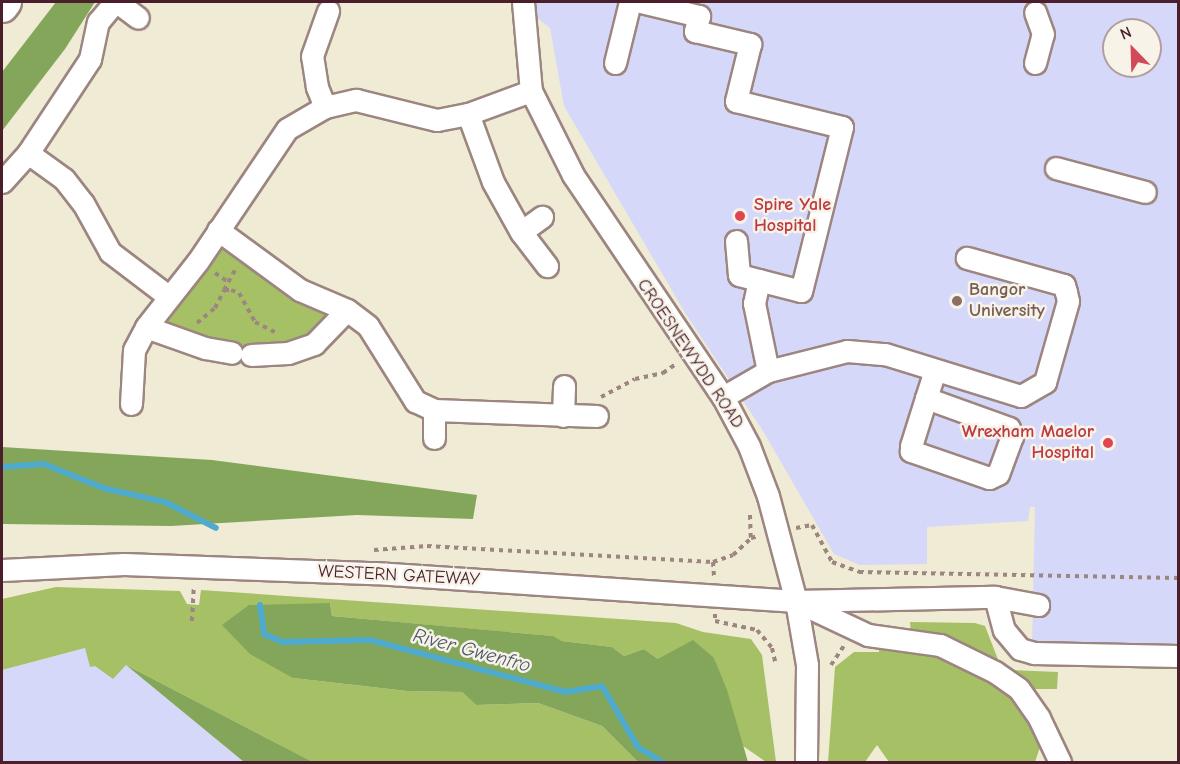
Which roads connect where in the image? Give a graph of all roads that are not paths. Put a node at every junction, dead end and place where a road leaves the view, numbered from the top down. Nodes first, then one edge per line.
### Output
1 (5, 2) edge
2 (116, 2) edge
3 (523, 2) edge
4 (630, 2) edge
5 (641, 2) edge
6 (2, 6) edge
7 (328, 11) dead end
8 (1035, 12) dead end
9 (138, 18) dead end
10 (615, 63) dead end
11 (1035, 63) dead end
12 (531, 91) junction
13 (325, 106) junction
14 (468, 114) junction
15 (28, 153) junction
16 (1056, 168) dead end
17 (2, 182) edge
18 (1145, 192) dead end
19 (542, 217) dead end
20 (218, 230) junction
21 (521, 232) junction
22 (736, 241) dead end
23 (967, 258) dead end
24 (546, 266) dead end
25 (759, 280) junction
26 (168, 296) junction
27 (347, 310) junction
28 (146, 327) junction
29 (935, 370) junction
30 (768, 371) junction
31 (564, 386) dead end
32 (723, 397) junction
33 (926, 398) junction
34 (131, 404) dead end
35 (434, 410) junction
36 (434, 438) dead end
37 (2, 570) edge
38 (995, 597) junction
39 (796, 601) junction
40 (1038, 605) dead end
41 (1179, 656) edge
42 (806, 762) edge
43 (1060, 762) edge

1 - 6 highway
2 - 9 street
2 - 15 street
3 - 12 street, CROESNEWYDD ROAD
4 - 10 street
5 - 25 street
7 - 13 street
8 - 11 street
12 - 14 street
12 - 32 street, CROESNEWYDD ROAD
13 - 14 street
13 - 20 street
14 - 21 street
15 - 17 street
15 - 26 street
16 - 18 street
19 - 21 street
20 - 26 street
20 - 27 street
21 - 24 street
22 - 25 street
23 - 29 street
25 - 30 street
26 - 28 street
27 - 28 street
27 - 35 street
28 - 34 street
29 - 30 street
29 - 33 street
30 - 32 street
31 - 35 street
32 - 39 street, CROESNEWYDD ROAD
33 - 33 street
35 - 36 street
37 - 39 street, WESTERN GATEWAY
38 - 39 street, WESTERN GATEWAY
38 - 40 street, WESTERN GATEWAY
38 - 41 street
39 - 42 street, CROESNEWYDD ROAD
39 - 43 street

